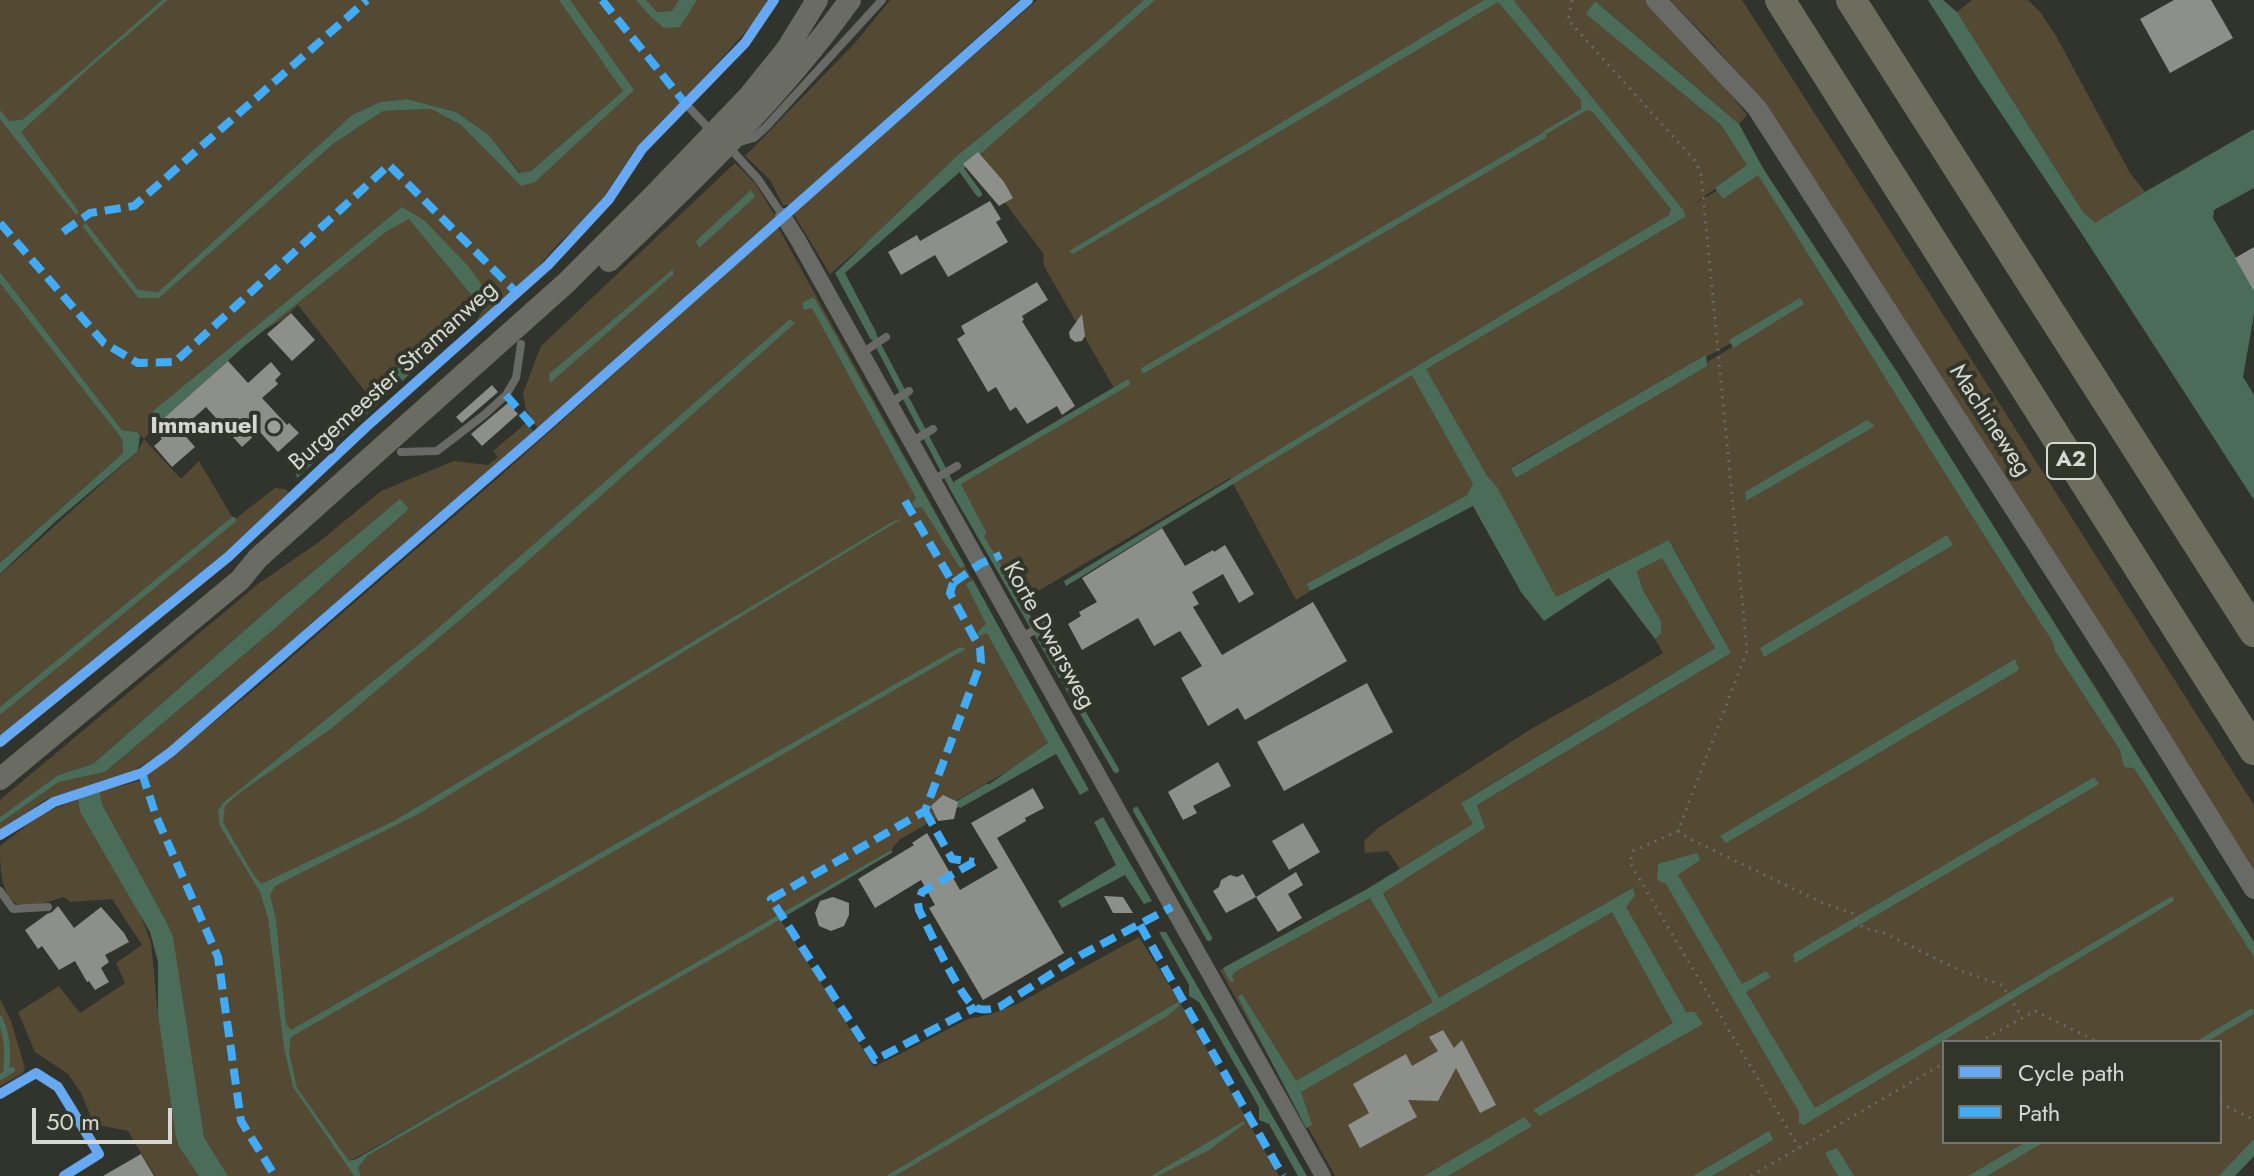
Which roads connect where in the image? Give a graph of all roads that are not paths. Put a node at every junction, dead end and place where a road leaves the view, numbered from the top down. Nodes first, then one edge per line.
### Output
1 (817, 0) edge
2 (850, 0) edge
3 (882, 0) edge
4 (1656, 0) edge
5 (1780, 0) edge
6 (1851, 0) edge
7 (685, 103) dead end
8 (720, 140) junction
9 (783, 216) joint
10 (886, 337) dead end
11 (866, 350) junction
12 (909, 391) dead end
13 (893, 401) junction
14 (933, 429) dead end
15 (916, 439) junction
16 (957, 466) dead end
17 (937, 477) junction
18 (240, 580) junction
19 (1046, 623) dead end
20 (2254, 632) edge
21 (1025, 635) junction
22 (2254, 750) edge
23 (0, 779) edge
24 (2254, 889) edge
25 (0, 891) edge
26 (48, 907) dead end
27 (1323, 1176) edge

1 - 8 main road, Burgemeester Stramanweg
2 - 8 main road, Burgemeester Stramanweg
3 - 8 lane, Burgemeester Stramanweg
4 - 24 street, Machineweg
5 - 22 highway, A2
6 - 20 highway, A2
7 - 8 lane, Korte Dwarsweg
8 - 9 lane, Korte Dwarsweg
8 - 18 main road, Burgemeester Stramanweg
8 - 18 main road, Burgemeester Stramanweg
9 - 11 street, Korte Dwarsweg
10 - 11 lane
11 - 13 street, Korte Dwarsweg
12 - 13 lane
13 - 15 street, Korte Dwarsweg
14 - 15 lane
15 - 17 street, Korte Dwarsweg
16 - 17 lane
17 - 21 street, Korte Dwarsweg
18 - 23 main road, Burgemeester Stramanweg
19 - 21 lane
21 - 27 street, Korte Dwarsweg
25 - 26 lane

